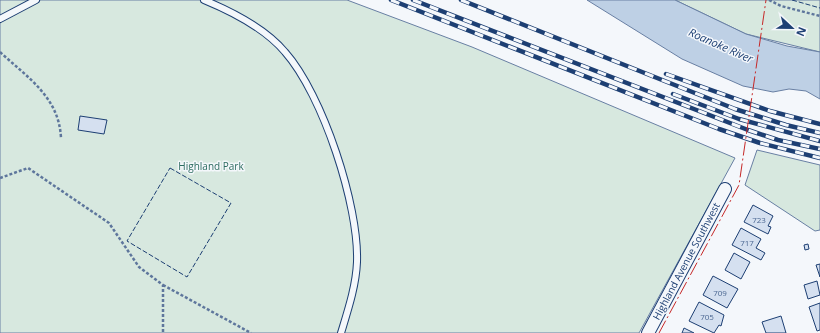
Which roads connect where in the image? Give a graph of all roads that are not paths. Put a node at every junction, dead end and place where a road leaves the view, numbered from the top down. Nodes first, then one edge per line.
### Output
1 (36, 0) edge
2 (204, 0) edge
3 (0, 19) edge
4 (725, 189) dead end
5 (341, 333) edge
6 (648, 333) edge

1 - 3 lane
2 - 5 lane
4 - 6 street, Highland Avenue Southwest

